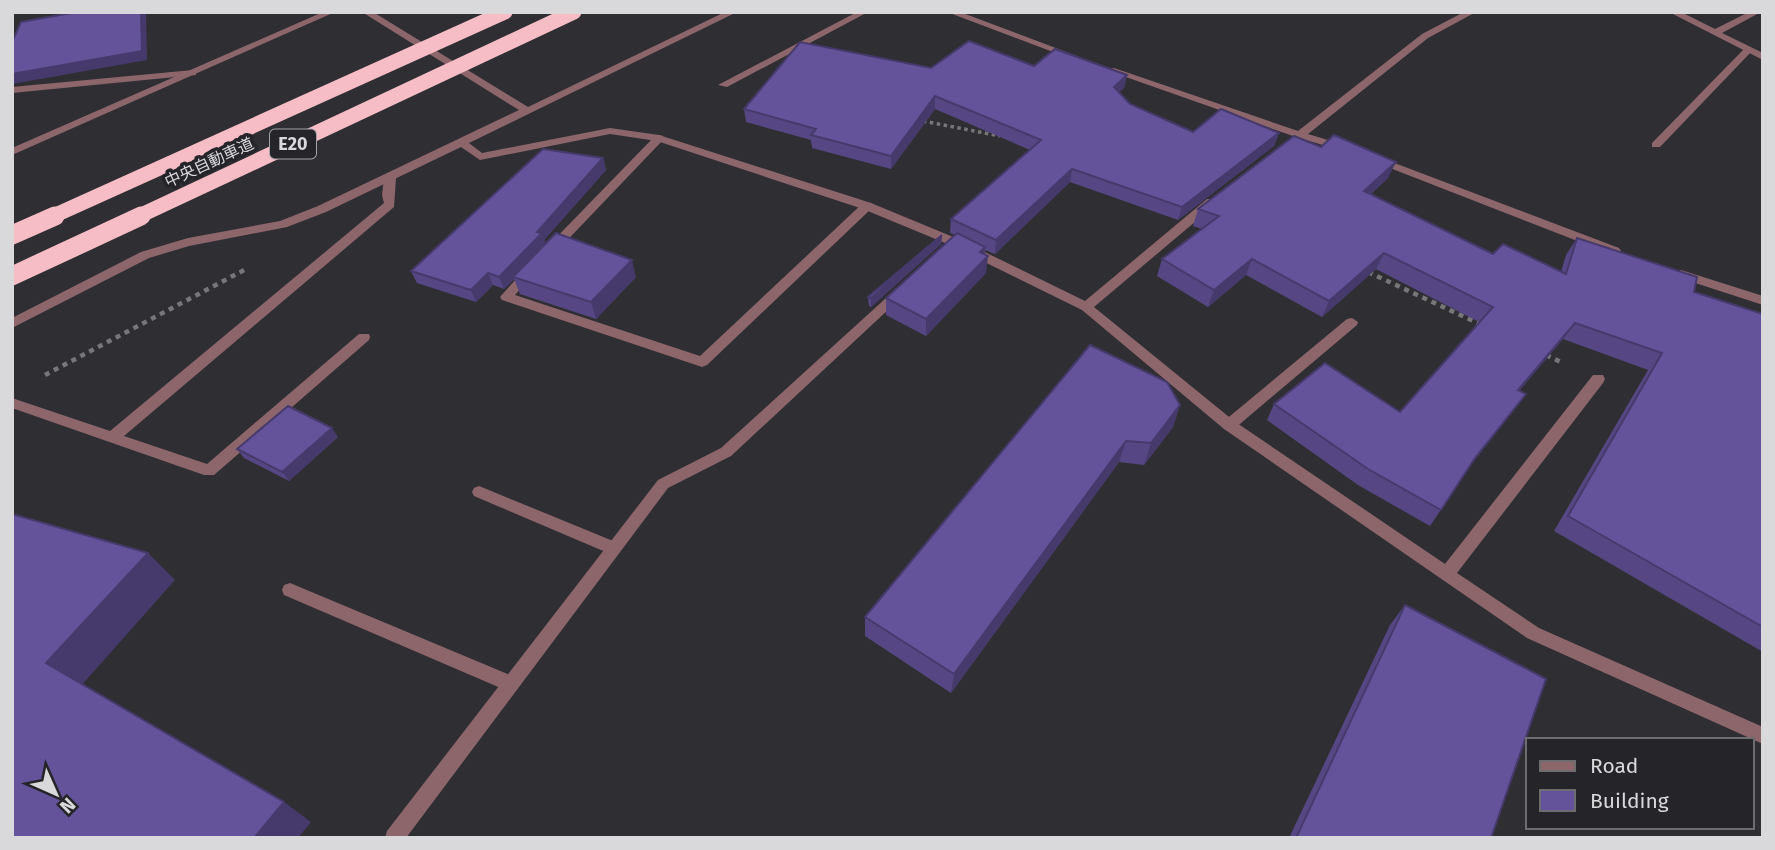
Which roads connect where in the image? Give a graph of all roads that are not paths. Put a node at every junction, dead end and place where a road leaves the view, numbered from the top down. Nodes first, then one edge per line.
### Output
1 (331, 12) edge
2 (366, 12) edge
3 (505, 12) edge
4 (574, 12) edge
5 (733, 12) edge
6 (864, 12) edge
7 (951, 12) edge
8 (1472, 12) edge
9 (1673, 12) edge
10 (1757, 12) edge
11 (73, 13) edge
12 (310, 15) edge
13 (59, 16) edge
14 (1714, 33) junction
15 (1748, 51) junction
16 (1763, 57) edge
17 (1078, 58) edge
18 (1103, 67) edge
19 (193, 73) junction
20 (723, 85) dead end
21 (12, 90) edge
22 (526, 110) junction
23 (1302, 133) junction
24 (659, 138) junction
25 (462, 142) junction
26 (1291, 142) edge
27 (1656, 145) dead end
28 (12, 152) edge
29 (1355, 152) edge
30 (1368, 156) edge
31 (390, 178) junction
32 (1224, 191) edge
33 (867, 206) junction
34 (12, 235) edge
35 (544, 257) edge
36 (1630, 257) edge
37 (535, 267) edge
38 (1670, 270) edge
39 (12, 276) edge
40 (915, 278) edge
41 (1763, 301) edge
42 (1086, 307) junction
43 (1352, 322) dead end
44 (12, 324) edge
45 (363, 337) dead end
46 (1598, 379) dead end
47 (12, 403) edge
48 (1229, 425) junction
49 (112, 438) junction
50 (479, 492) dead end
51 (613, 548) junction
52 (1447, 574) junction
53 (290, 590) dead end
54 (509, 683) junction
55 (1763, 736) edge
56 (394, 838) edge

1 - 12 street
2 - 22 street
3 - 34 highway, 中央自動車道 / E20, bridge
4 - 39 highway, 中央自動車道 / E20, bridge
5 - 22 street
6 - 20 street
7 - 17 street
8 - 23 street
9 - 14 street
10 - 14 street
11 - 13 street
12 - 19 street
14 - 15 street
15 - 16 street
15 - 27 street
18 - 23 street
19 - 21 street
19 - 28 street
22 - 25 street
23 - 26 street
23 - 29 street
24 - 25 street
24 - 33 street
24 - 35 street
25 - 31 street
30 - 36 street
31 - 44 street
31 - 49 street
32 - 42 street
33 - 37 street
33 - 42 street
38 - 41 street
40 - 51 street
42 - 48 street
43 - 48 street
45 - 49 street
46 - 52 street
47 - 49 street
48 - 52 street
50 - 51 street
51 - 54 street
52 - 55 street
53 - 54 street
54 - 56 street

